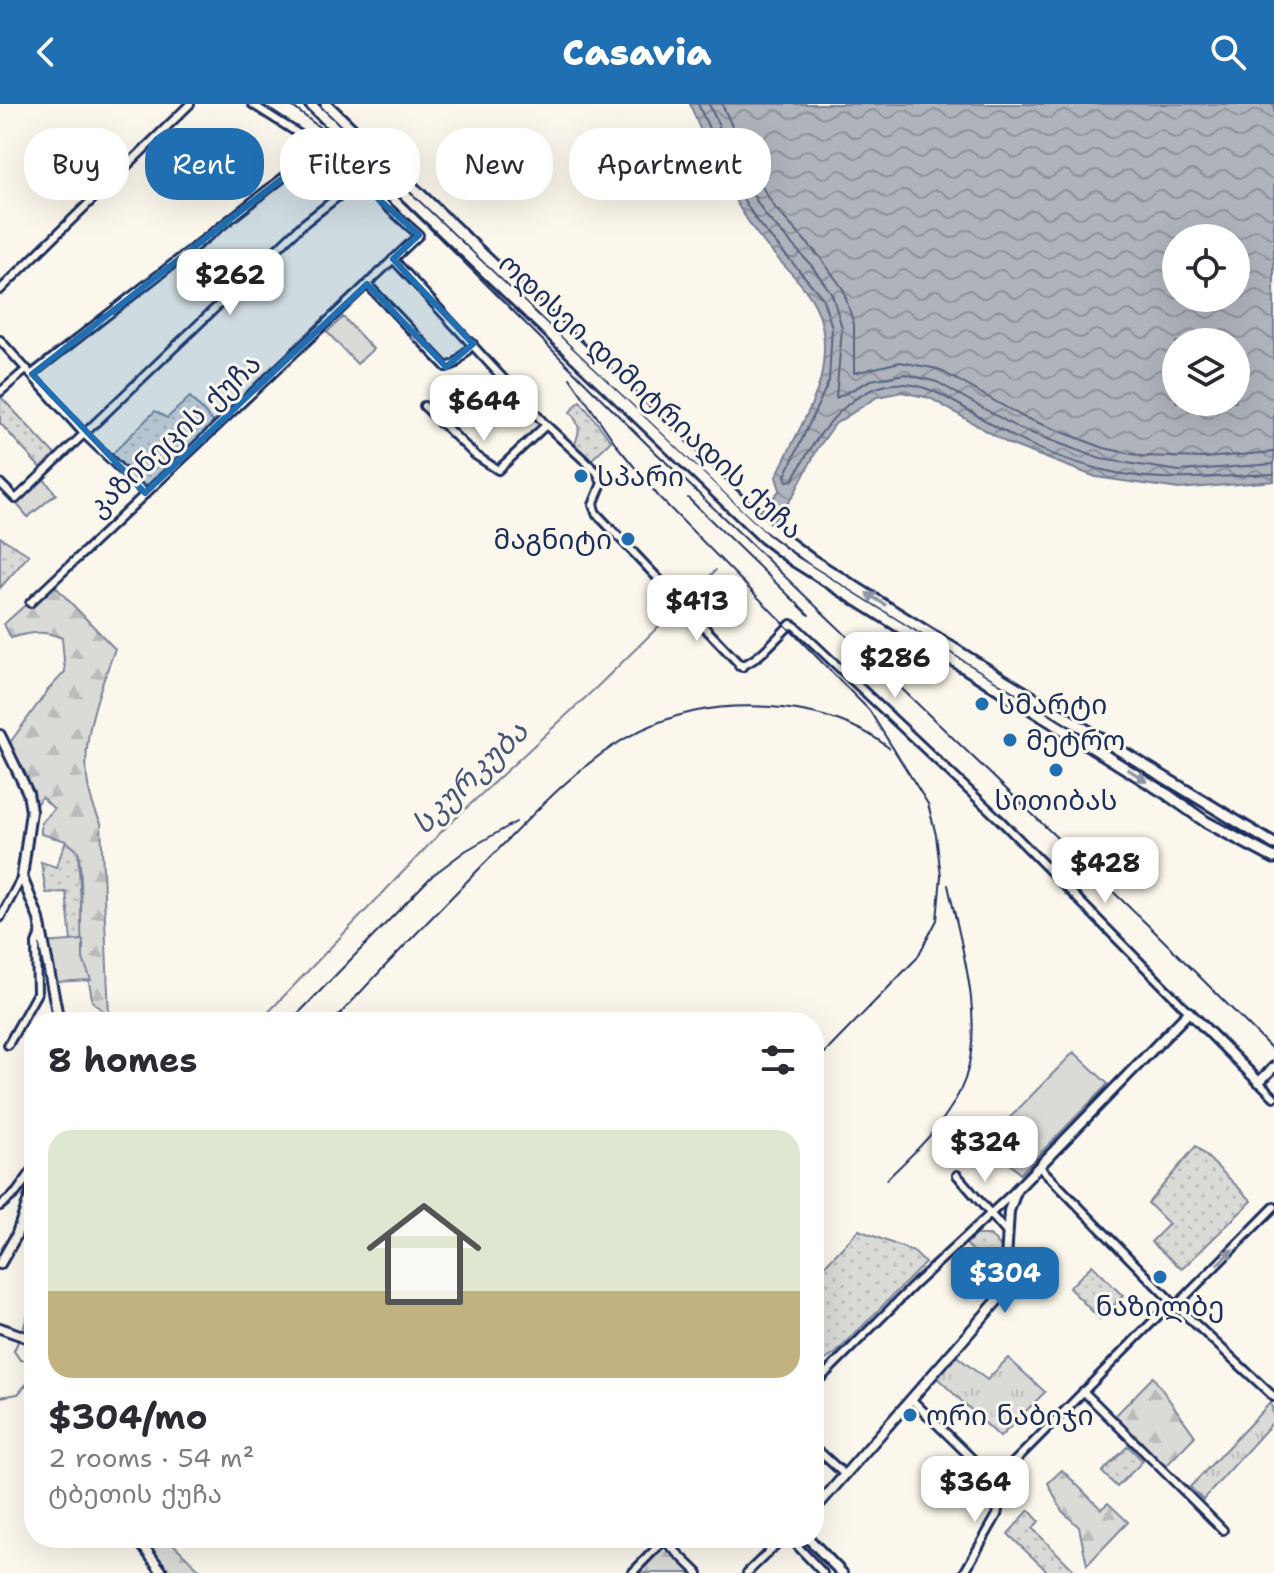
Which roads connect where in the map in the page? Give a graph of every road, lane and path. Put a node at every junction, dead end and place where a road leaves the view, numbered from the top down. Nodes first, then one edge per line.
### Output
1 (190, 104) edge
2 (252, 104) edge
3 (310, 104) edge
4 (326, 104) edge
5 (290, 128) edge
6 (129, 162) edge
7 (280, 179) edge
8 (90, 200) edge
9 (334, 200) edge
10 (381, 200) edge
11 (393, 259) junction
12 (367, 284) junction
13 (0, 290) edge
14 (0, 340) edge
15 (473, 344) junction
16 (29, 372) junction
17 (0, 392) edge
18 (462, 401) dead end
19 (424, 406) dead end
20 (440, 423) junction
21 (546, 425) junction
22 (85, 435) junction
23 (0, 483) edge
24 (145, 493) junction
25 (30, 603) dead end
26 (0, 735) edge
27 (1204, 802) junction
28 (1193, 813) junction
29 (1224, 814) junction
30 (1214, 826) junction
31 (1274, 844) edge
32 (1274, 858) edge
33 (22, 877) junction
34 (0, 918) edge
35 (41, 931) junction
36 (26, 1012) edge
37 (57, 1012) edge
38 (1189, 1012) junction
39 (24, 1016) edge
40 (8, 1045) dead end
41 (1274, 1067) edge
42 (1259, 1082) junction
43 (1274, 1097) edge
44 (1039, 1166) junction
45 (957, 1175) dead end
46 (24, 1182) edge
47 (1017, 1189) junction
48 (0, 1206) edge
49 (1274, 1207) edge
50 (24, 1213) edge
51 (990, 1213) junction
52 (1009, 1236) junction
53 (0, 1264) edge
54 (1174, 1304) junction
55 (0, 1328) edge
56 (24, 1337) edge
57 (824, 1375) edge
58 (1083, 1391) junction
59 (1274, 1397) edge
60 (911, 1399) junction
61 (824, 1456) edge
62 (845, 1475) junction
63 (1003, 1479) junction
64 (824, 1499) edge
65 (1223, 1530) dead end
66 (144, 1548) edge
67 (656, 1548) edge
68 (674, 1548) edge
69 (773, 1548) edge
70 (799, 1548) edge
71 (817, 1548) edge
72 (827, 1559) junction
73 (821, 1571) edge
74 (163, 1573) edge
75 (632, 1573) edge
76 (698, 1573) edge
77 (747, 1573) edge
78 (842, 1573) edge
79 (964, 1573) edge

1 - 6 street
2 - 5 street
3 -> 28 main road, ოდისეი დიმიტრიადის ქუჩა
27 -> 4 main road, ოდისეი დიმიტრიადის ქუჩა
7 - 16 street
8 - 13 street
9 - 22 street
10 - 11 street, კაზინეცის ქუჩა
11 - 12 street, კაზინეცის ქუჩა
11 - 15 street
15 -> 12 street
12 - 24 street, კაზინეცის ქუჩა
14 - 16 street
15 - 21 street
16 - 17 street
16 - 22 street
18 - 20 street
19 - 20 street
20 - 21 street
21 - 38 street
22 - 23 street
22 - 24 street
24 - 25 street, კაზინეცის ქუჩა
26 - 33 street
27 - 28 main road
27 - 29 main road, ოდისეი დიმიტრიადის ქუჩა
28 - 30 main road, ოდისეი დიმიტრიადის ქუჩა
29 - 30 main road
29 - 31 main road
30 - 32 main road
33 - 34 street
33 - 35 street
35 - 36 street
35 - 37 street
38 - 42 street
38 - 44 street
39 - 40 street
41 - 42 street
42 - 43 street
44 - 47 street
44 - 54 street
45 - 51 street
46 - 48 street
47 - 51 street
47 - 52 street
54 -> 49 street
50 - 53 street
51 - 52 street
51 - 57 street
52 - 60 street
54 - 58 street
54 - 59 street
55 - 56 street
58 - 63 street
58 - 65 street
60 - 62 street
60 - 63 street
61 - 62 street
62 - 64 street
63 - 79 street
66 - 74 street
67 - 75 street
68 - 76 street
69 - 77 street
70 - 73 street
71 - 72 street
72 - 73 street
72 - 78 street

